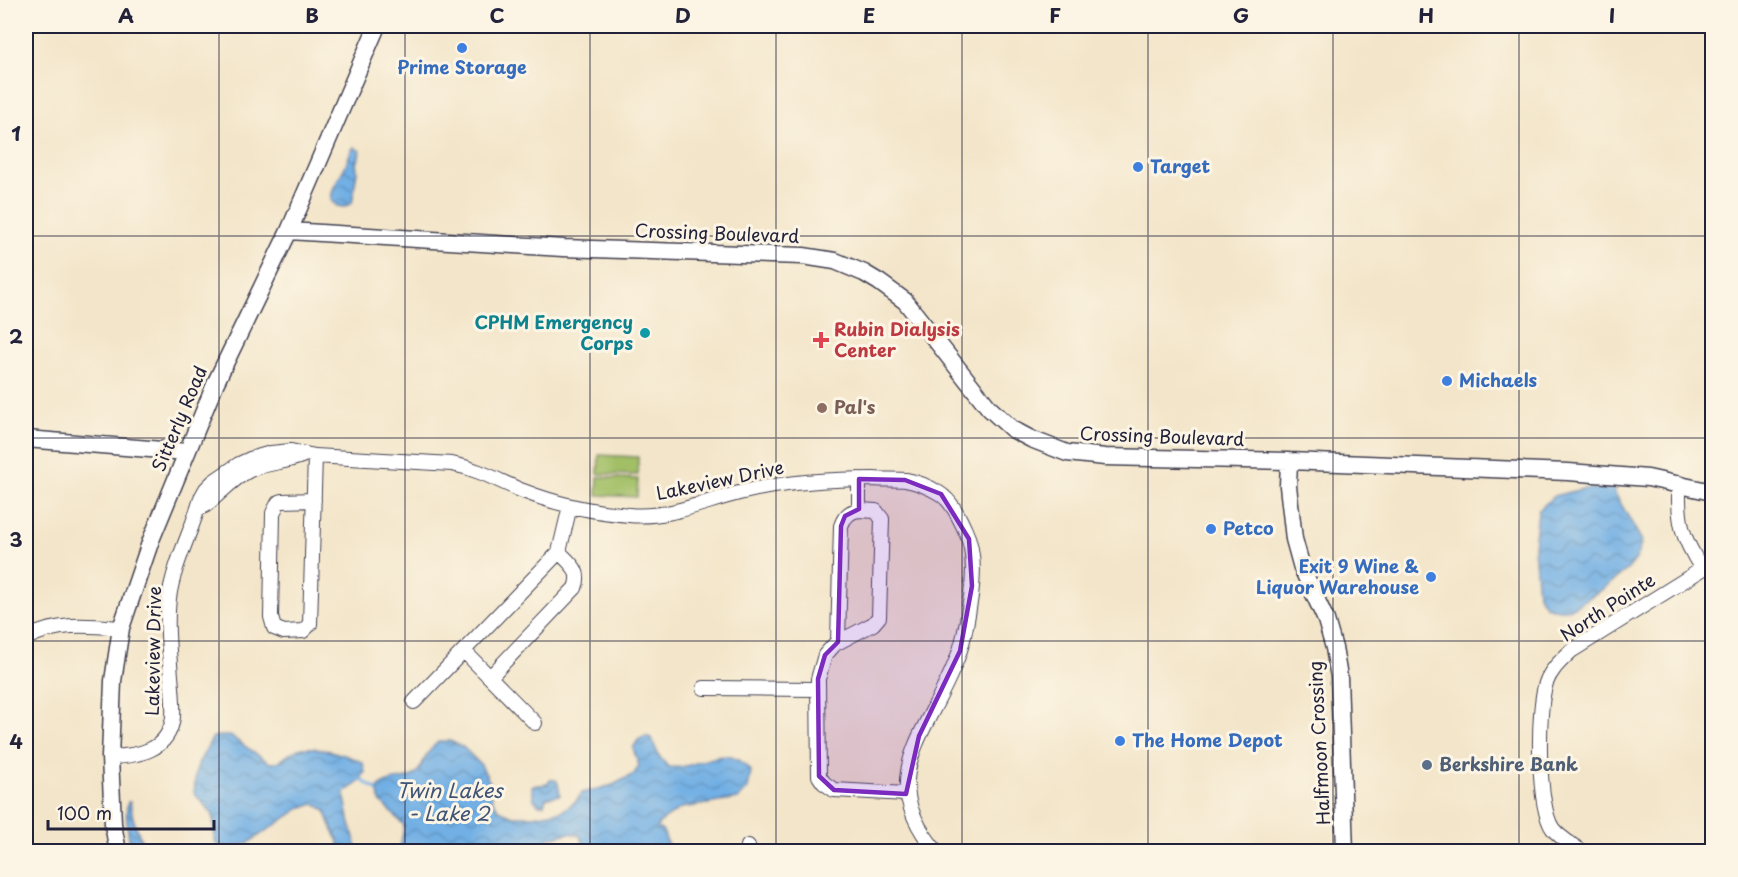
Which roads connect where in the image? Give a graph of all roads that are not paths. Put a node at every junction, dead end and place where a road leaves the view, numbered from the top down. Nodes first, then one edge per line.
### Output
1 (377, 26) edge
2 (290, 231) junction
3 (26, 439) edge
4 (187, 452) junction
5 (310, 455) junction
6 (1289, 461) junction
7 (859, 479) junction
8 (1679, 483) junction
9 (1713, 492) edge
10 (314, 500) junction
11 (570, 506) junction
12 (859, 510) junction
13 (559, 552) junction
14 (1707, 566) edge
15 (121, 628) junction
16 (26, 638) edge
17 (838, 642) junction
18 (464, 651) junction
19 (490, 677) junction
20 (704, 688) dead end
21 (818, 689) junction
22 (414, 702) dead end
23 (535, 723) dead end
24 (110, 757) junction
25 (906, 794) junction
26 (928, 849) edge
27 (118, 852) edge
28 (1345, 852) edge
29 (1582, 852) edge

1 - 2 street, Sitterly Road
2 - 4 street, Sitterly Road
2 - 6 street, Crossing Boulevard
3 - 4 street
4 - 15 street, Sitterly Road
5 - 10 street
5 - 11 street, Lakeview Drive
5 - 24 street, Lakeview Drive
6 - 8 street, Crossing Boulevard
6 - 28 street, Halfmoon Crossing
7 - 11 street, Lakeview Drive
7 - 12 street
7 - 25 street, Lakeview Drive
8 - 9 street, Crossing Boulevard
8 - 14 street, North Pointe
10 - 10 street
11 - 13 street
12 - 17 street
12 - 17 street
13 - 18 street
13 - 19 street
14 - 29 street, North Pointe
15 - 16 street
15 - 24 street, Sitterly Road
17 - 21 street
18 - 19 street
18 - 22 street
19 - 23 street
20 - 21 street
21 - 25 street
24 - 27 street, Sitterly Road
25 - 26 street, Lakeview Drive

